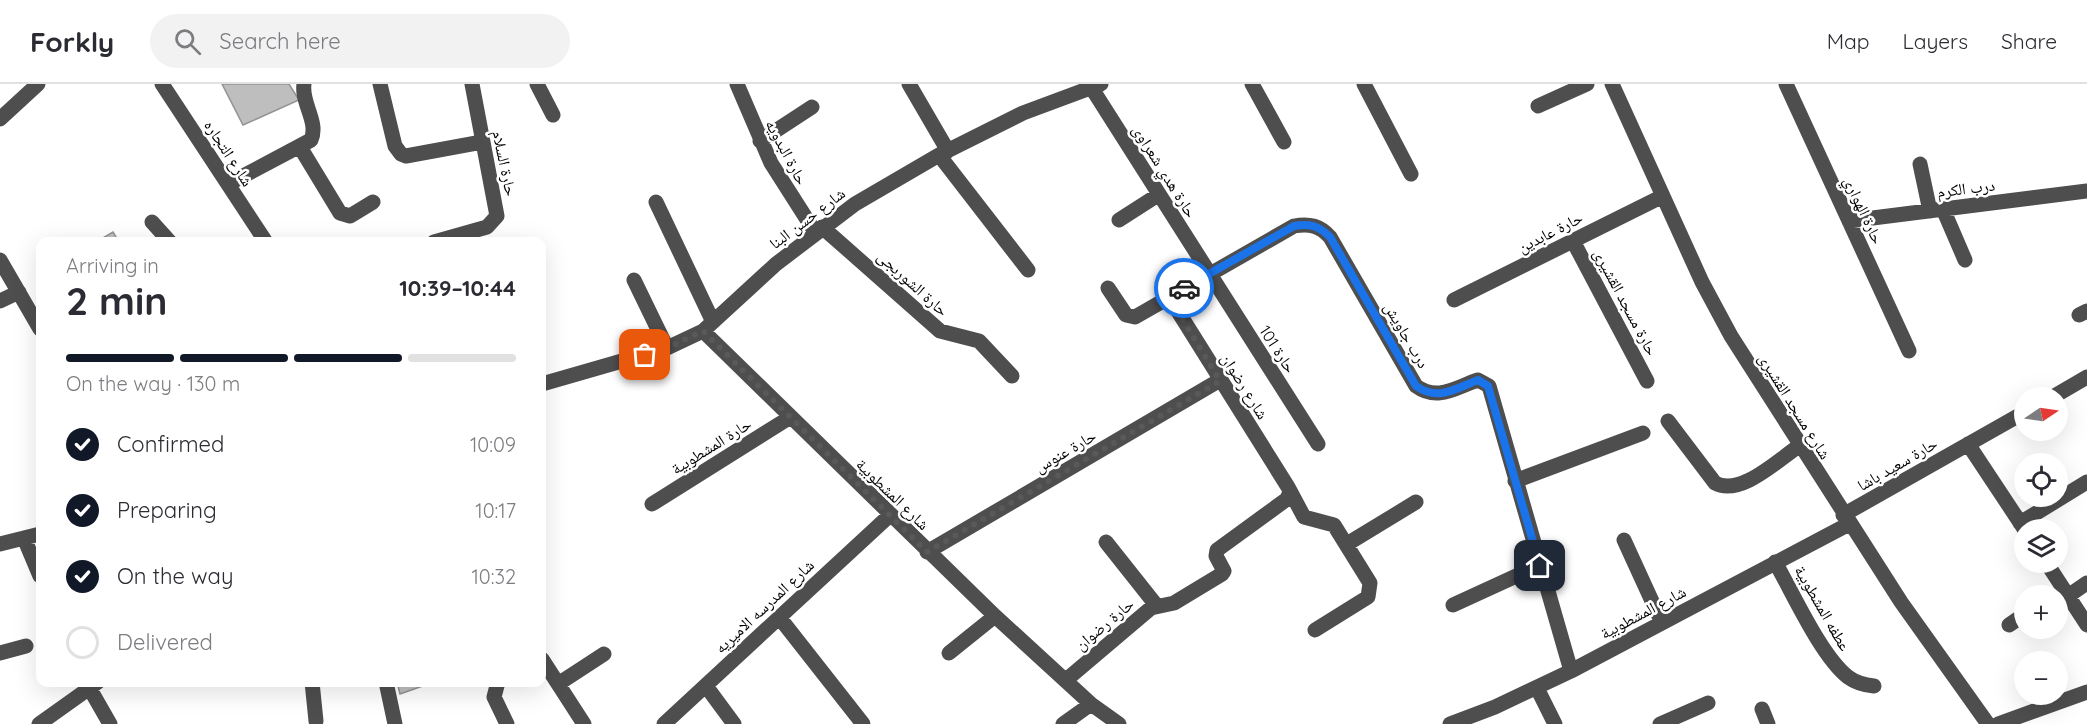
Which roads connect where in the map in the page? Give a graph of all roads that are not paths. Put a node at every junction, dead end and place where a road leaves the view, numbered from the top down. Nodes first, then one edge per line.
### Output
1 (38, 84) edge
2 (162, 84) edge
3 (304, 84) edge
4 (380, 84) edge
5 (472, 84) edge
6 (537, 84) edge
7 (737, 84) edge
8 (909, 84) edge
9 (1251, 84) edge
10 (1364, 84) edge
11 (1587, 84) edge
12 (1612, 84) edge
13 (1096, 85) edge
14 (1792, 86) edge
15 (1538, 106) dead end
16 (812, 107) dead end
17 (553, 114) dead end
18 (0, 118) edge
19 (760, 141) junction
20 (482, 142) junction
21 (1284, 142) dead end
22 (300, 147) junction
23 (944, 153) junction
24 (1920, 164) dead end
25 (1411, 174) dead end
26 (228, 184) junction
27 (2087, 191) edge
28 (1158, 195) junction
29 (1663, 196) junction
30 (373, 202) dead end
31 (656, 202) dead end
32 (1937, 210) junction
33 (1119, 220) dead end
34 (1849, 221) junction
35 (152, 222) dead end
36 (819, 230) junction
37 (166, 237) edge
38 (263, 237) edge
39 (452, 237) edge
40 (1574, 241) junction
41 (1965, 260) dead end
42 (0, 261) edge
43 (1028, 270) dead end
44 (1208, 275) junction
45 (633, 280) dead end
46 (1108, 288) dead end
47 (19, 292) junction
48 (1169, 297) junction
49 (1454, 300) dead end
50 (0, 301) edge
51 (36, 322) edge
52 (708, 327) junction
53 (667, 348) junction
54 (1908, 351) dead end
55 (1012, 376) dead end
56 (2087, 377) edge
57 (1220, 381) junction
58 (1647, 381) dead end
59 (546, 383) edge
60 (2068, 388) edge
61 (789, 418) junction
62 (2014, 418) edge
63 (1668, 421) dead end
64 (1643, 433) dead end
65 (1318, 444) dead end
66 (1968, 444) junction
67 (1799, 446) junction
68 (1515, 481) junction
69 (2087, 482) edge
70 (1289, 494) junction
71 (1416, 502) dead end
72 (652, 504) dead end
73 (889, 516) junction
74 (1846, 519) junction
75 (2017, 519) edge
76 (2032, 519) edge
77 (36, 535) edge
78 (24, 538) junction
79 (1624, 540) dead end
80 (1106, 542) dead end
81 (0, 543) edge
82 (1347, 544) junction
83 (927, 552) junction
84 (1776, 562) junction
85 (36, 566) edge
86 (1540, 566) junction
87 (2087, 583) edge
88 (2068, 590) edge
89 (2068, 602) edge
90 (1156, 605) junction
91 (1453, 605) dead end
92 (995, 616) junction
93 (779, 617) junction
94 (2014, 622) edge
95 (1662, 623) junction
96 (2009, 625) dead end
97 (2087, 625) edge
98 (1315, 630) dead end
99 (26, 646) dead end
100 (0, 653) edge
101 (949, 653) dead end
102 (604, 654) dead end
103 (546, 665) edge
104 (1571, 671) junction
105 (1066, 680) junction
106 (558, 684) junction
107 (706, 686) junction
108 (1874, 686) dead end
109 (87, 687) edge
110 (92, 687) edge
111 (312, 687) edge
112 (387, 687) edge
113 (497, 687) edge
114 (1538, 688) junction
115 (2087, 692) edge
116 (1708, 703) dead end
117 (1091, 704) junction
118 (1762, 709) dead end
119 (1687, 719) edge
120 (316, 722) dead end
121 (39, 724) edge
122 (110, 724) edge
123 (395, 724) edge
124 (507, 724) edge
125 (584, 724) edge
126 (664, 724) edge
127 (734, 724) edge
128 (863, 724) edge
129 (1063, 724) edge
130 (1119, 724) edge
131 (1450, 724) edge
132 (1555, 724) edge
133 (1660, 724) edge
134 (1768, 724) edge
135 (1988, 724) edge
136 (1998, 724) edge

1 - 18 street
2 - 26 street, شارع التجاره
3 - 22 street
4 - 20 street
5 - 20 street, حارة السلام
6 - 17 street
7 - 19 street, حارة البدويه
8 - 23 street
9 - 21 street
10 - 25 street
11 - 15 street
12 - 29 street, شارع مسجد القشيرى
13 - 23 street, شارع حسن البنا
13 - 28 street, حارة هدي شعراوى
14 - 34 street, حارة الهواري
16 - 19 street
19 - 36 street, حارة البدويه
20 - 39 street, حارة السلام
22 - 26 street
22 - 30 street
23 - 36 street, شارع حسن البنا
23 - 43 street
24 - 32 street
26 - 38 street, شارع التجاره
27 - 32 street, درب الكرم
28 - 33 street
28 - 44 street, حارة هدي شعراوى
29 - 40 street, حارة عابدين
29 - 67 street, شارع مسجد القشيرى
31 - 52 street, شارع المشطوبية
32 - 34 street, درب الكرم
32 - 41 street
34 - 54 street, حارة الهواري
35 - 37 street
36 - 52 street, شارع حسن البنا
36 - 55 street, حارة الشوربجى
40 - 49 street, حارة عابدين
40 - 58 street, حارة مسجد القشيرى
42 - 47 street
44 - 48 street, درب جاويش
44 - 65 street, حارة 101
44 - 68 street, درب جاويش
45 - 53 street
46 - 48 street, درب جاويش
47 - 50 street
47 - 51 street
48 - 57 street, شارع رضوان
52 - 53 street, شارع حسن البنا
52 - 61 street, شارع المشطوبية
53 - 59 street, شارع حسن البنا
56 - 60 street
57 - 70 street, شارع رضوان
57 - 83 street, حارة عنوس
61 - 72 street, حارة المشطوبية
61 - 73 street, شارع المشطوبية
62 - 66 street, حارة سعيد باشا
63 - 67 street
64 - 68 street
66 - 74 street, حارة سعيد باشا
66 - 75 street
67 - 74 street, شارع مسجد القشيرى
68 - 86 street, درب جاويش
69 - 76 street
70 - 82 street, شارع رضوان
70 - 90 street, حارة رضوان
71 - 82 street
73 - 83 street, شارع المشطوبية
73 - 93 street, شارع المدرسه الاميريه
74 - 84 street, شارع المشطوبية
74 - 135 street, شارع مسجد القشيرى
77 - 78 street
78 - 81 street
78 - 85 street
79 - 95 street
80 - 90 street
82 - 98 street, شارع رضوان
83 - 92 street, شارع المشطوبية
84 - 95 street, شارع المشطوبية
84 - 108 street, عطفه المشطوبية
86 - 91 street
86 - 104 street, درب جاويش
87 - 88 street
89 - 97 street
90 - 105 street, حارة رضوان
92 - 101 street
92 - 105 street, شارع المشطوبية
93 - 107 street, شارع المدرسه الاميريه
93 - 128 street
94 - 96 street
95 - 104 street, شارع المشطوبية
99 - 100 street
102 - 106 street
103 - 106 street
104 - 114 street, شارع المشطوبية
105 - 117 street, شارع المشطوبية
106 - 125 street
107 - 126 street, شارع المدرسه الاميريه
107 - 127 street
109 - 121 street
110 - 122 street
111 - 120 street
112 - 123 street
113 - 124 street
114 - 131 street, شارع المشطوبية
114 - 132 street
115 - 136 street
116 - 119 street
117 - 129 street
117 - 130 street, شارع المشطوبية
118 - 134 street
119 - 133 street

